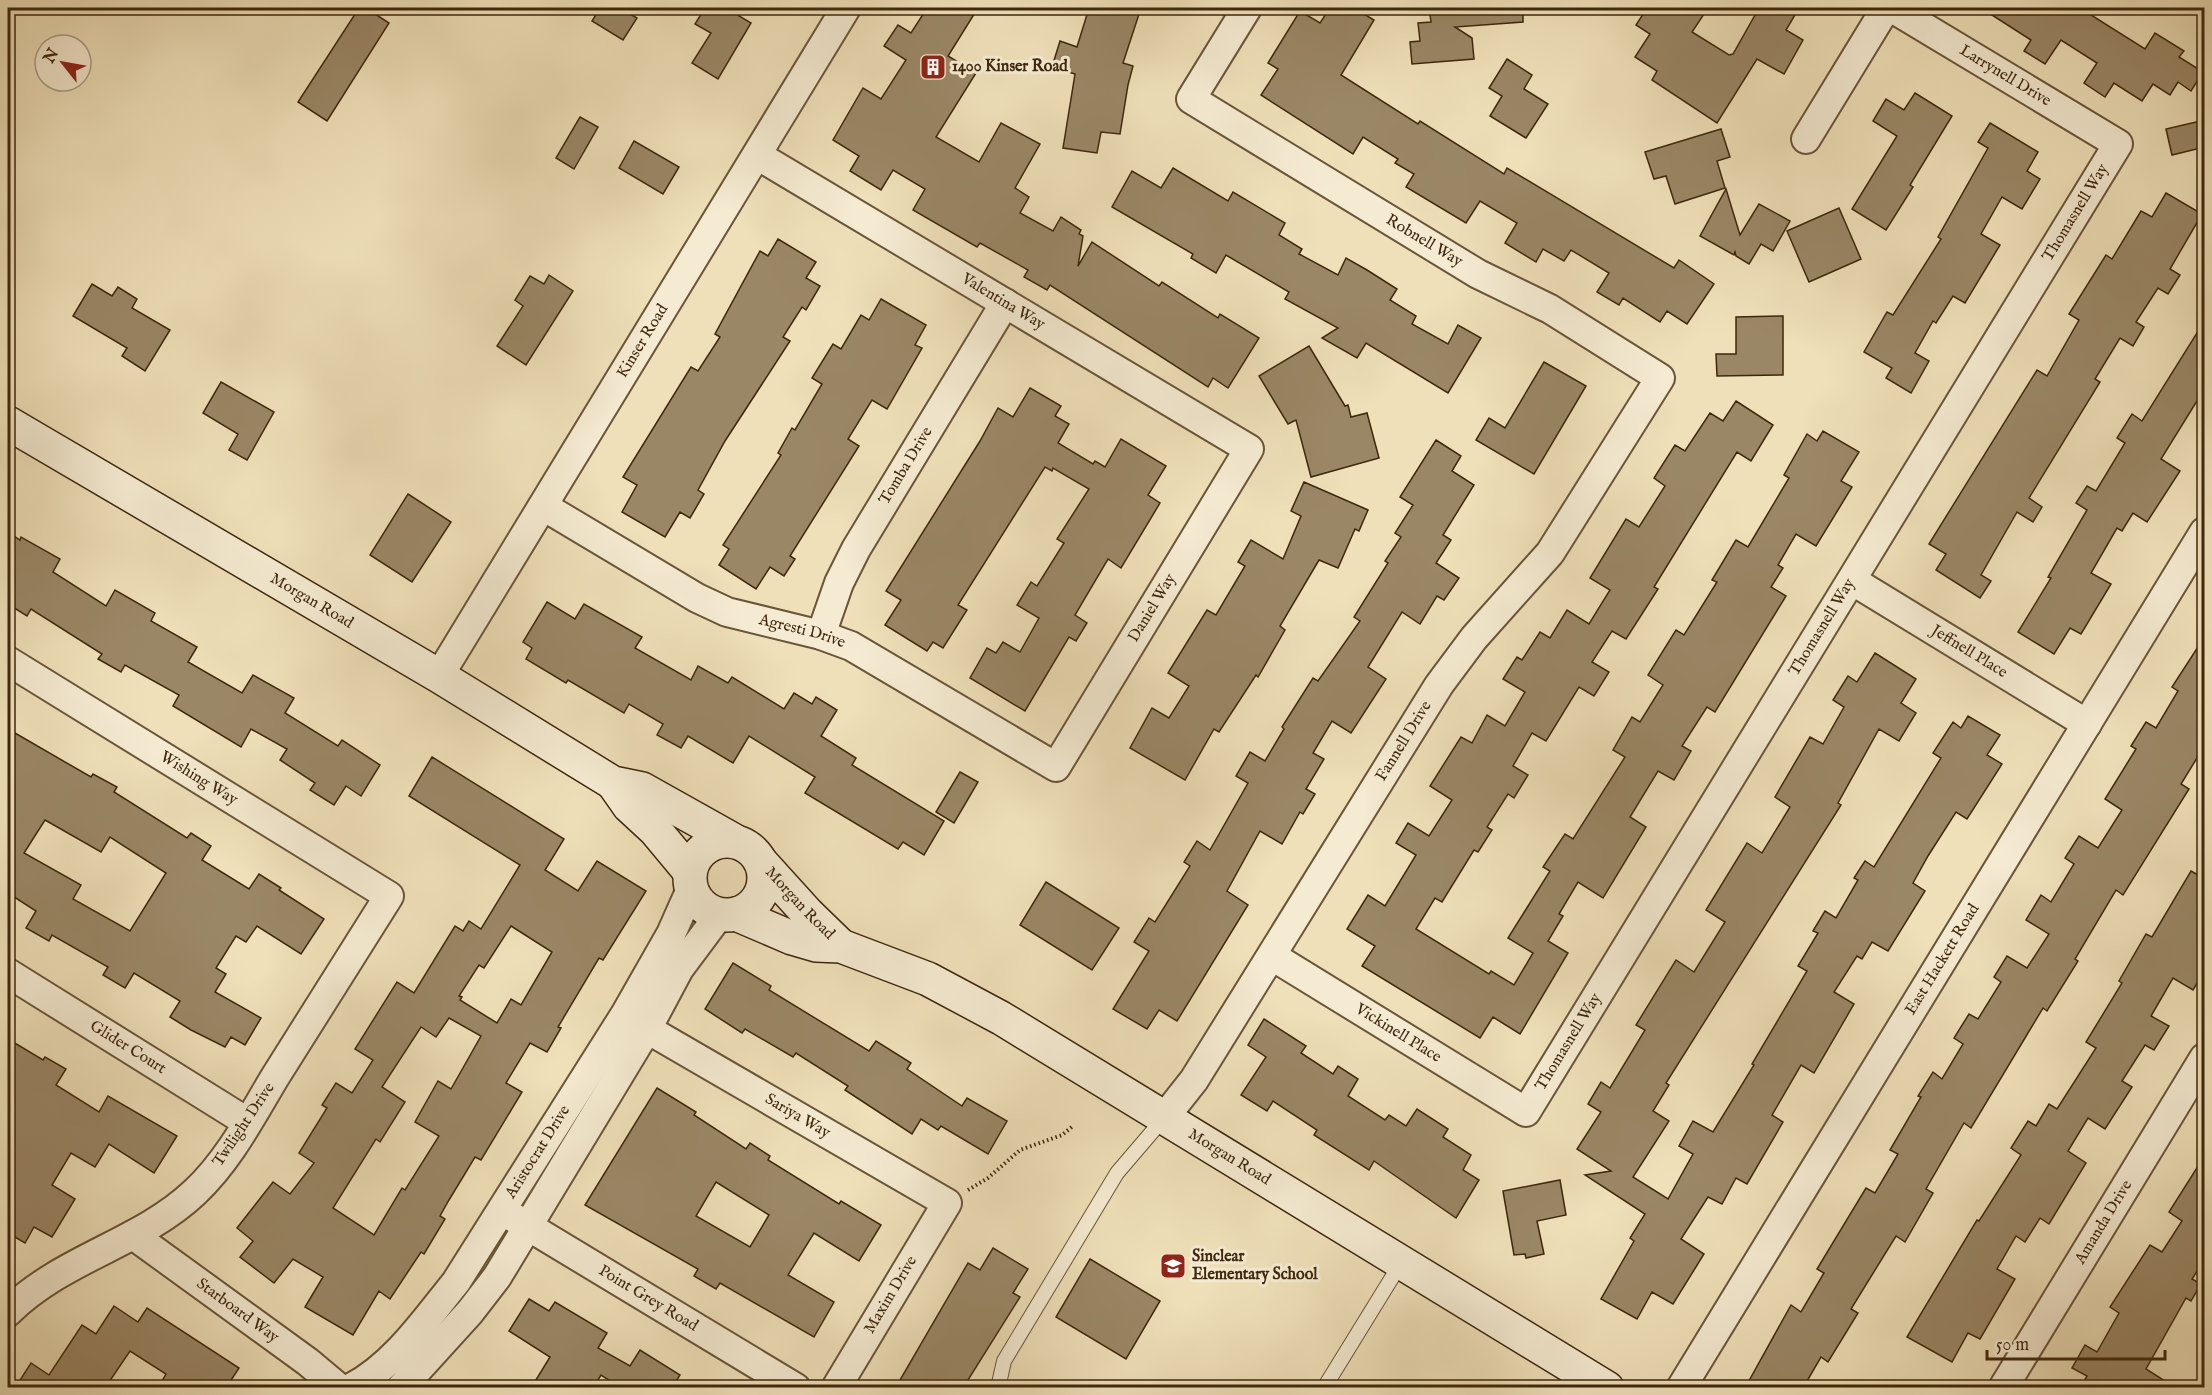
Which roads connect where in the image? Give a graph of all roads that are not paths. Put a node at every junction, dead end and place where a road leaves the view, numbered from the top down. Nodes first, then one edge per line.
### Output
1 (846, 8) edge
2 (1247, 8) edge
3 (1886, 8) edge
4 (1892, 8) edge
5 (1806, 139) dead end
6 (2118, 144) joint
7 (757, 154) junction
8 (1005, 303) junction
9 (1660, 378) joint
10 (8, 423) edge
11 (1249, 448) joint
12 (543, 506) junction
13 (2205, 532) edge
14 (1853, 580) junction
15 (821, 634) junction
16 (8, 662) edge
17 (439, 676) junction
18 (2087, 724) junction
19 (1056, 767) joint
20 (613, 783) junction
21 (733, 840) junction
22 (760, 861) junction
23 (690, 881) junction
24 (389, 896) joint
25 (728, 914) junction
26 (841, 946) junction
27 (1272, 956) junction
28 (8, 973) edge
29 (646, 1029) junction
30 (2205, 1058) edge
31 (1526, 1112) joint
32 (1164, 1118) junction
33 (248, 1122) junction
34 (947, 1203) joint
35 (501, 1211) junction
36 (528, 1226) junction
37 (133, 1235) junction
38 (1401, 1263) junction
39 (12, 1301) edge
40 (339, 1388) edge
41 (351, 1388) edge
42 (401, 1388) edge
43 (796, 1388) edge
44 (836, 1388) edge
45 (998, 1388) edge
46 (1324, 1388) edge
47 (1607, 1388) edge
48 (1681, 1388) edge
49 (2003, 1388) edge

1 - 7 street, Kinser Road
2 - 9 street, Robnell Way
3 - 5 street
4 - 6 street, Larrynell Drive
6 - 14 street, Thomasnell Way
7 - 8 street, Valentina Way
7 - 12 street, Kinser Road
8 - 11 street, Valentina Way
8 - 15 street, Tomba Drive
9 - 27 street, Fannell Drive
10 - 17 street, Morgan Road
11 - 19 street, Daniel Way
12 - 15 street, Agresti Drive
12 - 17 street, Kinser Road
13 - 18 street, East Hackett Road
14 - 18 street, Jeffnell Place
14 - 31 street, Thomasnell Way
15 - 19 street, Agresti Drive
16 - 24 street, Wishing Way
17 - 20 street, Morgan Road
18 - 48 street, East Hackett Road
20 - 21 street, Morgan Road
20 - 23 street, Morgan Road
21 - 22 street
21 - 23 street
22 - 25 street
22 - 26 street, Morgan Road
23 - 25 street
23 - 35 street, Aristocrat Drive
24 - 33 street, Twilight Drive
25 - 26 street, Morgan Road
25 - 29 street, Aristocrat Drive
26 - 32 street, Morgan Road
27 - 31 street, Vickinell Place
27 - 32 street, Fannell Drive
28 - 33 street, Glider Court
29 - 34 street, Sariya Way
29 - 36 street, Aristocrat Drive
30 - 49 street, Amanda Drive
32 - 38 street, Morgan Road
32 - 45 lane
33 - 37 street, Twilight Drive
34 - 44 street, Maxim Drive
35 - 36 street, Point Grey Road
35 - 41 street, Aristocrat Drive
36 - 42 street, Aristocrat Drive
36 - 43 street, Point Grey Road
37 - 39 street, Twilight Drive
37 - 40 street, Starboard Way
38 - 46 lane
38 - 47 street, Morgan Road

